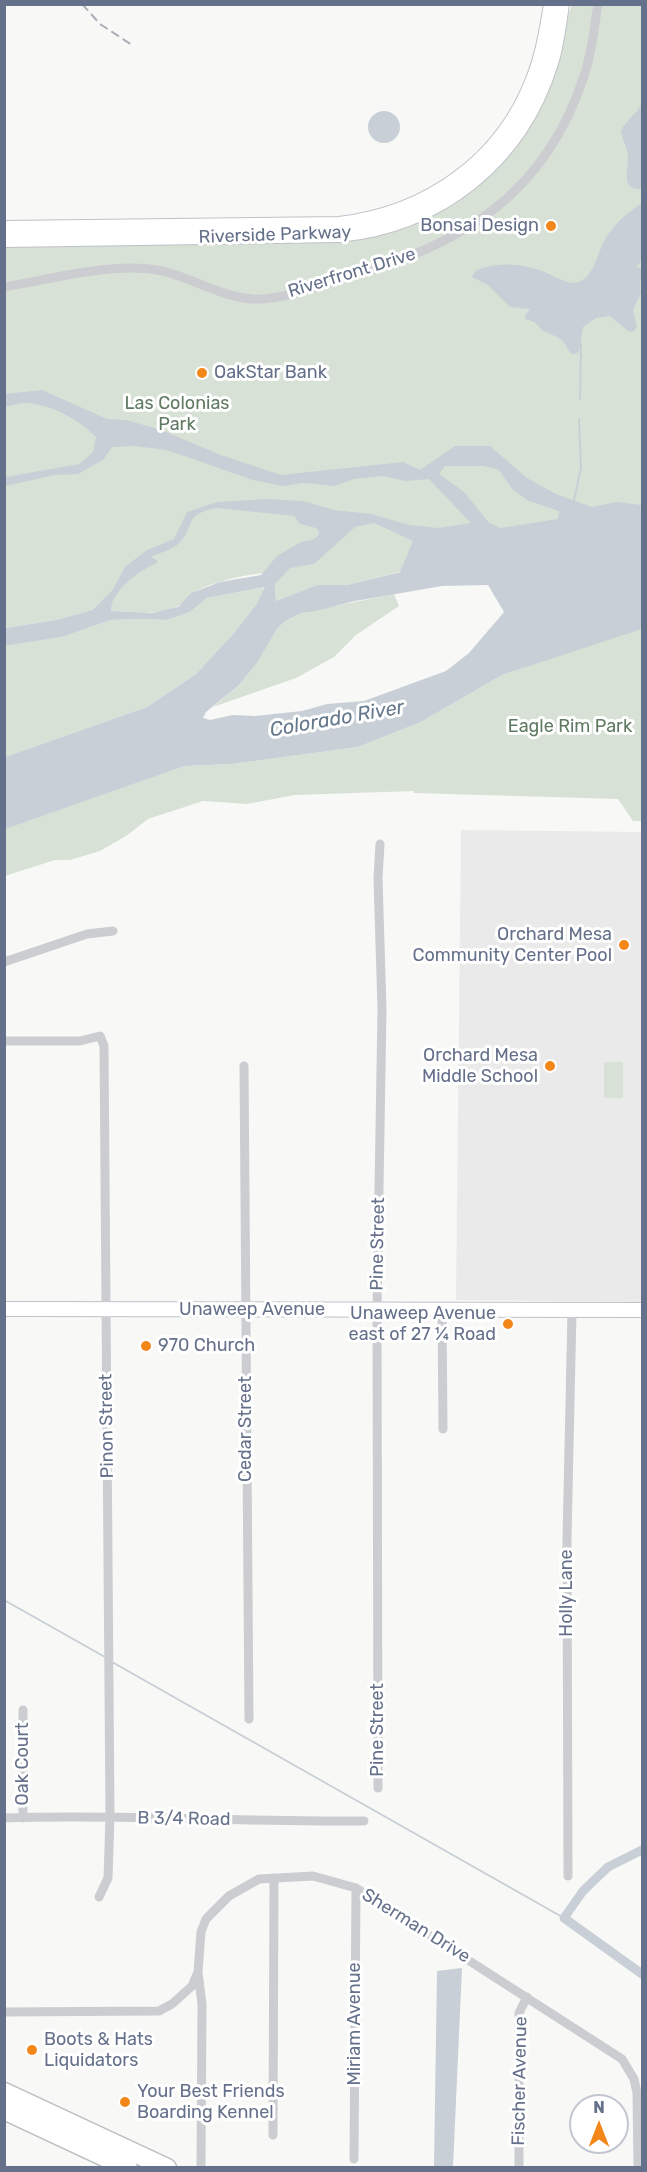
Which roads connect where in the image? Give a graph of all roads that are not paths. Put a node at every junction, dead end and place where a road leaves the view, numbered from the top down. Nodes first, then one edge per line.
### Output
1 (551, 4) edge
2 (562, 4) edge
3 (598, 4) edge
4 (4, 228) edge
5 (4, 240) edge
6 (4, 287) edge
7 (380, 844) dead end
8 (113, 931) dead end
9 (4, 962) edge
10 (4, 1041) edge
11 (244, 1066) dead end
12 (4, 1309) edge
13 (105, 1310) junction
14 (245, 1310) junction
15 (377, 1310) junction
16 (442, 1310) junction
17 (642, 1310) edge
18 (572, 1311) junction
19 (443, 1429) dead end
20 (23, 1710) dead end
21 (249, 1719) dead end
22 (378, 1788) dead end
23 (110, 1817) junction
24 (4, 1818) edge
25 (23, 1818) junction
26 (364, 1821) dead end
27 (568, 1876) dead end
28 (274, 1878) junction
29 (356, 1888) junction
30 (99, 1897) dead end
31 (198, 1972) junction
32 (527, 1997) junction
33 (4, 2012) edge
34 (4, 2092) edge
35 (4, 2110) edge
36 (273, 2135) dead end
37 (88, 2149) junction
38 (354, 2159) dead end
39 (120, 2168) edge
40 (128, 2168) edge
41 (167, 2168) edge
42 (201, 2168) edge
43 (519, 2168) edge
44 (638, 2168) edge

1 - 4 main road, Riverside Parkway
2 - 5 main road, Riverside Parkway
3 - 6 street, Riverfront Drive
7 - 15 street, Pine Street
8 - 9 street
10 - 13 street, Pinon Street
11 - 14 street, Cedar Street
12 - 13 main road, Unaweep Avenue
13 - 14 main road, Unaweep Avenue
13 - 23 street, Pinon Street
14 - 15 main road, Unaweep Avenue
14 - 21 street, Cedar Street
15 - 16 main road, Unaweep Avenue
15 - 22 street, Pine Street
16 - 18 main road, Unaweep Avenue
16 - 19 street
17 - 18 main road, Unaweep Avenue
18 - 27 street, Holly Lane
20 - 25 street, Oak Court
23 - 25 street, B 3/4 Road
23 - 26 street, B 3/4 Road
23 - 30 street, Pinon Street
24 - 25 street, B 3/4 Road
28 - 29 street, Sherman Drive
28 - 31 street, Sherman Drive
28 - 36 street
29 - 32 street, Sherman Drive
29 - 38 street, Miriam Avenue
31 - 33 street
31 - 42 street, Sherman Drive
32 - 43 street, Fischer Avenue
32 - 44 street, Sherman Drive
34 - 41 highway
35 - 37 highway
37 - 39 highway
37 - 40 highway

